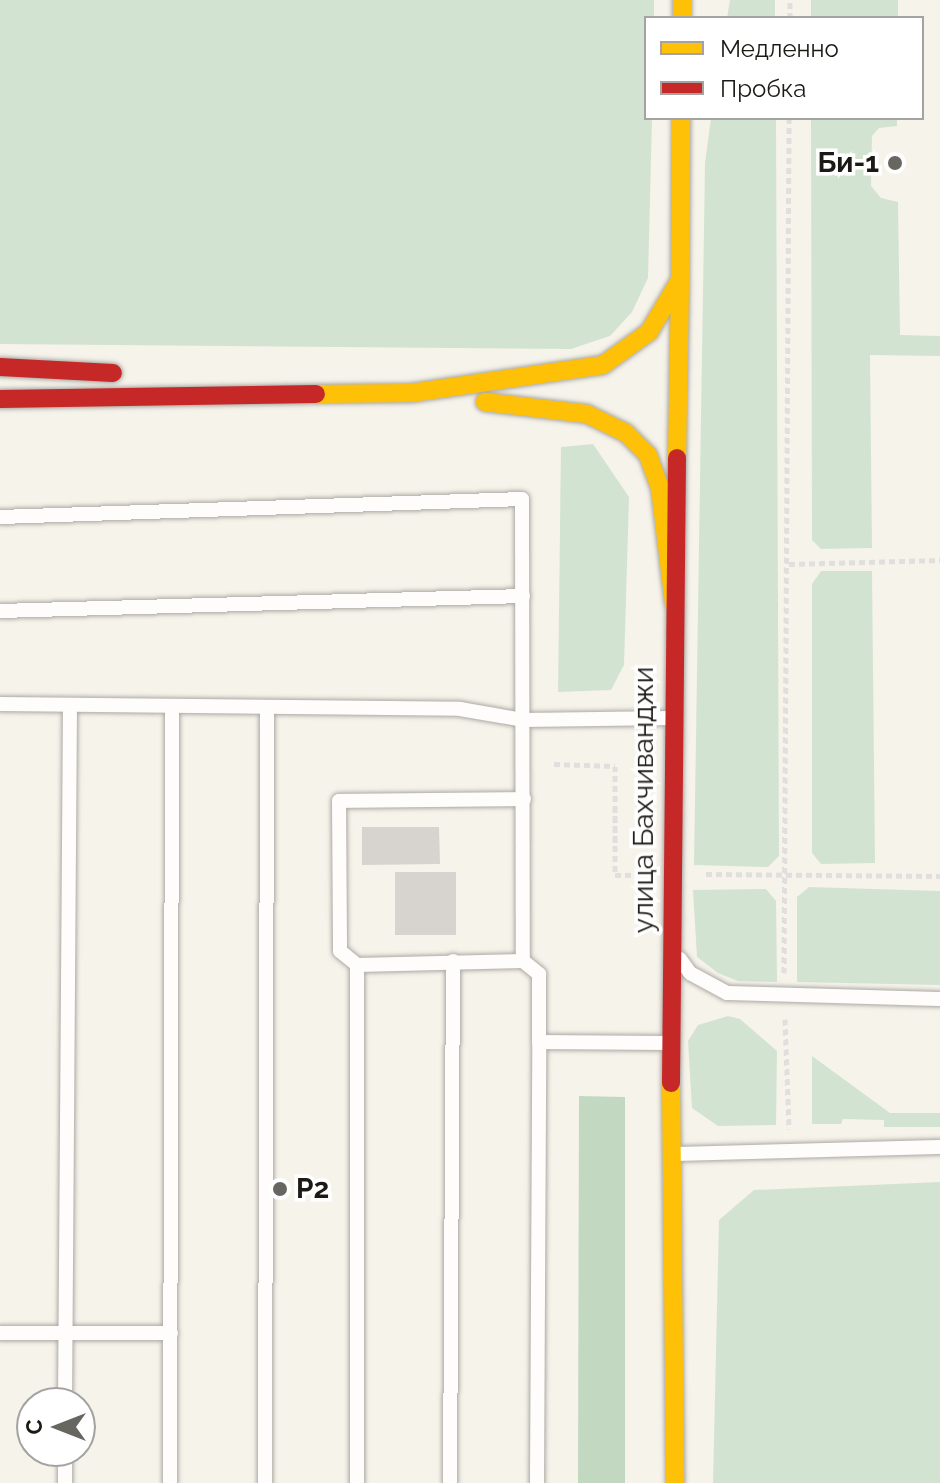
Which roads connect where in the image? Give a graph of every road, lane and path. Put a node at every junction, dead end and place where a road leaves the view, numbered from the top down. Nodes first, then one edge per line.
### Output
1 (681, 120) edge
2 (789, 120) edge
3 (680, 280) junction
4 (0, 367) edge
5 (411, 393) junction
6 (206, 396) junction
7 (0, 399) edge
8 (0, 517) edge
9 (940, 560) edge
10 (789, 564) junction
11 (523, 596) junction
12 (674, 603) junction
13 (0, 611) edge
14 (0, 704) edge
15 (70, 705) junction
16 (172, 706) junction
17 (267, 707) junction
18 (671, 718) junction
19 (524, 720) junction
20 (554, 764) dead end
21 (524, 799) junction
22 (669, 873) junction
23 (785, 876) junction
24 (940, 876) edge
25 (671, 936) junction
26 (453, 961) junction
27 (523, 961) junction
28 (357, 965) junction
29 (784, 996) junction
30 (940, 999) edge
31 (539, 1042) junction
32 (670, 1043) junction
33 (940, 1147) edge
34 (790, 1149) junction
35 (673, 1154) junction
36 (66, 1332) junction
37 (0, 1333) edge
38 (171, 1333) junction
39 (65, 1387) edge
40 (170, 1483) edge
41 (265, 1483) edge
42 (357, 1483) edge
43 (450, 1483) edge
44 (537, 1483) edge
45 (675, 1483) edge

1 - 3 main road, улица Бахчиванджи
2 - 10 path
3 - 5 main road
3 - 12 main road, улица Бахчиванджи
4 - 6 main road
5 - 6 main road
5 - 12 main road
6 - 7 main road
8 - 11 lane
9 - 10 path
10 - 23 path
11 - 13 lane
11 - 19 lane
12 - 18 main road, улица Бахчиванджи
14 - 15 lane
15 - 16 lane
15 - 36 lane
16 - 17 lane
16 - 38 lane
17 - 19 lane
17 - 41 lane
18 - 19 lane
18 - 22 main road, улица Бахчиванджи
19 - 21 lane
20 - 22 path
21 - 27 lane
21 - 28 lane
22 - 23 path
22 - 25 main road, улица Бахчиванджи
23 - 24 path
23 - 29 path
25 - 29 lane
25 - 32 main road, улица Бахчиванджи
26 - 27 lane
26 - 28 lane
26 - 43 lane
27 - 31 lane
28 - 42 lane
29 - 30 lane
29 - 34 path
31 - 32 lane
31 - 44 lane
32 - 35 main road, улица Бахчиванджи
33 - 34 lane
34 - 35 lane
35 - 45 main road, улица Бахчиванджи
36 - 37 lane
36 - 38 lane
36 - 39 lane
38 - 40 lane

